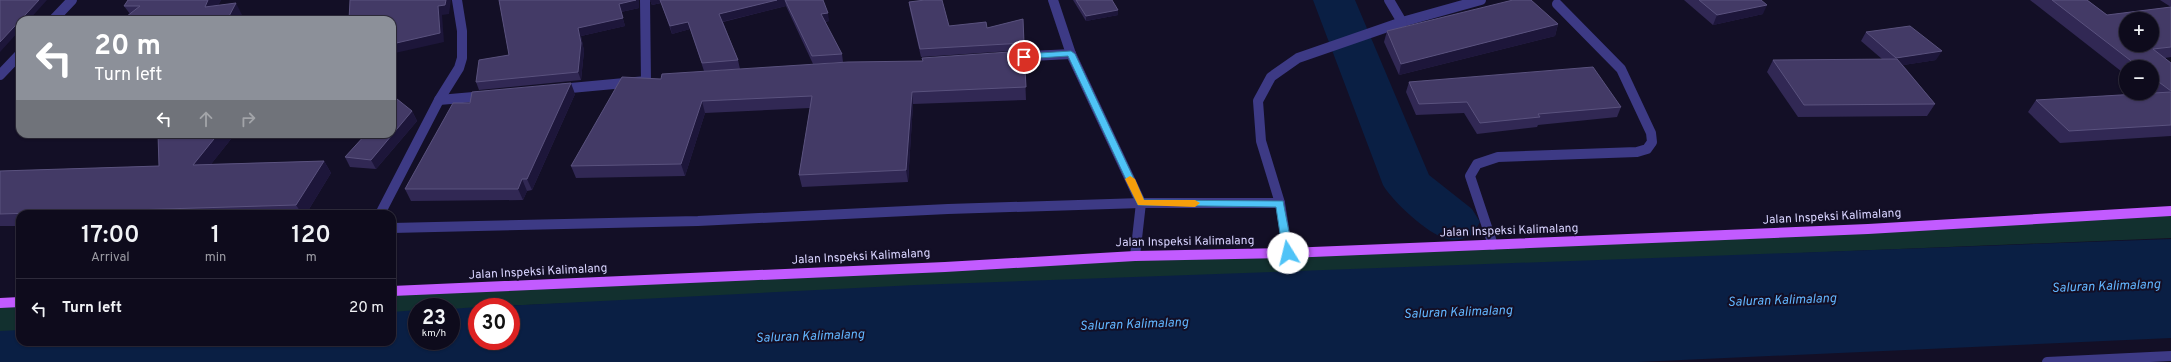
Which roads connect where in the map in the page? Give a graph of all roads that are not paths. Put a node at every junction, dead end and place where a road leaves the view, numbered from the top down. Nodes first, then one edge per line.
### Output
1 (72, 0) edge
2 (457, 0) edge
3 (645, 0) edge
4 (1054, 0) edge
5 (1389, 0) edge
6 (1481, 0) edge
7 (1557, 4) dead end
8 (57, 16) edge
9 (1402, 22) junction
10 (1071, 54) junction
11 (16, 58) edge
12 (1000, 58) edge
13 (0, 75) edge
14 (550, 90) edge
15 (494, 95) edge
16 (439, 100) junction
17 (1141, 203) junction
18 (1280, 203) junction
19 (382, 210) edge
20 (2171, 211) edge
21 (396, 228) edge
22 (1493, 245) junction
23 (1288, 253) junction
24 (1135, 256) junction
25 (396, 291) edge
26 (16, 302) edge
27 (0, 303) edge
28 (2171, 356) edge
29 (2046, 362) edge

1 - 8 street
2 - 16 street
3 - 14 street
4 - 10 street
5 - 9 street
6 - 9 street
7 - 22 street
9 - 18 street
10 - 12 street
10 - 17 street
11 - 13 street
15 - 16 street
16 - 19 street
17 - 18 street
17 - 21 street
17 - 24 street
18 - 23 street
20 - 22 main road, Jalan Inspeksi Kalimalang
22 - 23 main road, Jalan Inspeksi Kalimalang
23 - 24 main road, Jalan Inspeksi Kalimalang
24 - 25 main road, Jalan Inspeksi Kalimalang
26 - 27 main road
28 - 29 street

